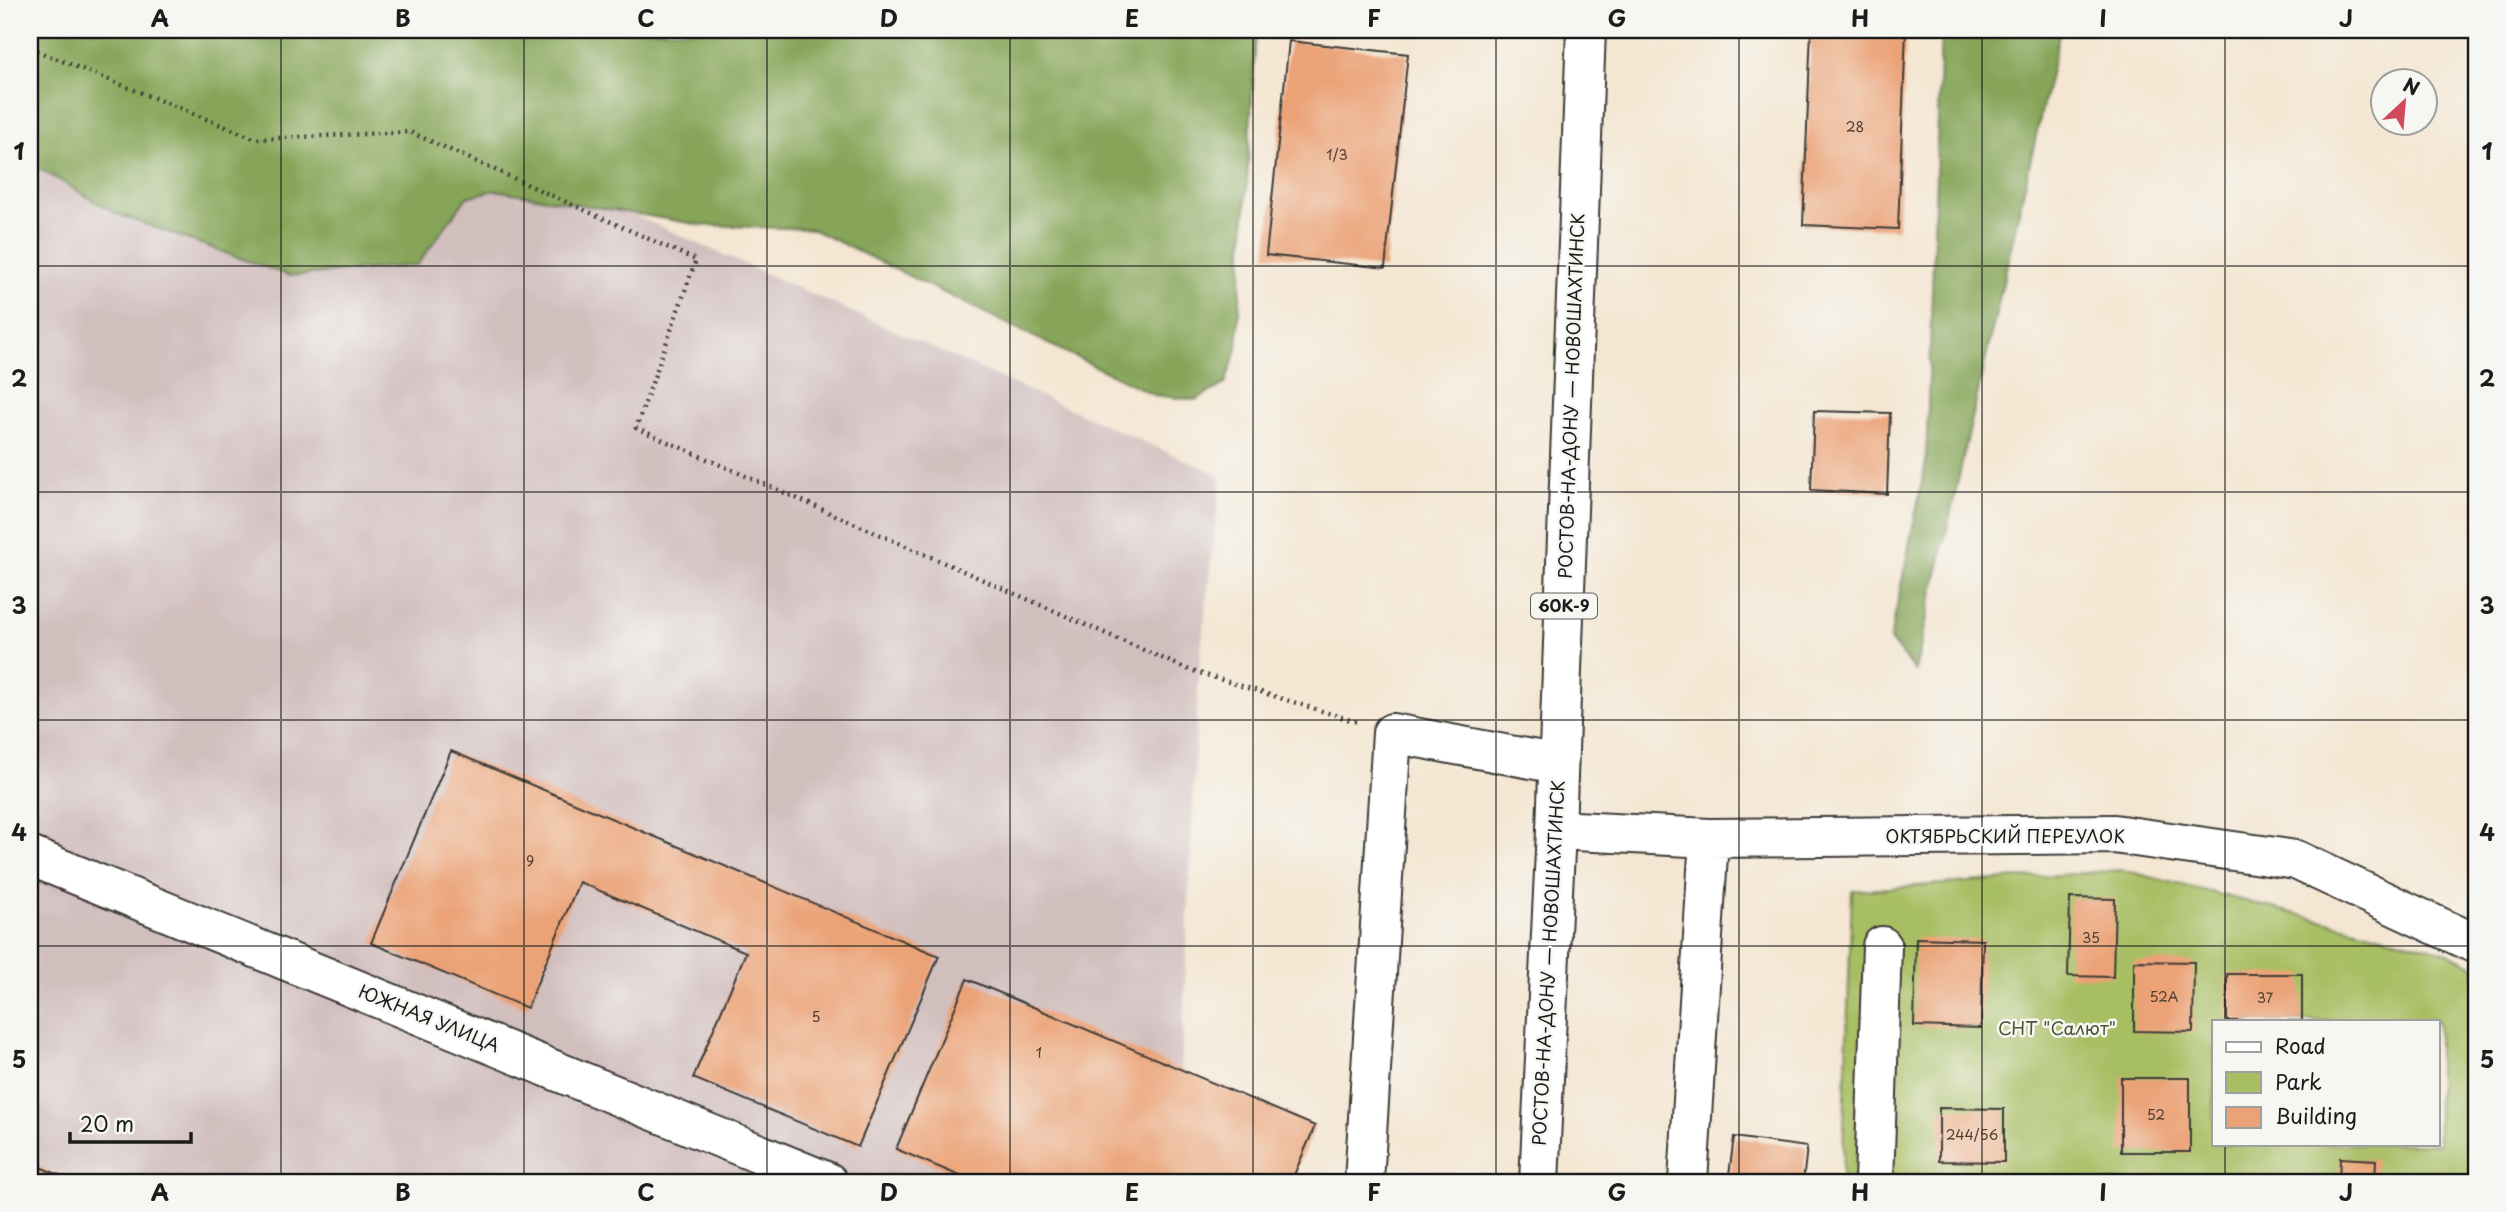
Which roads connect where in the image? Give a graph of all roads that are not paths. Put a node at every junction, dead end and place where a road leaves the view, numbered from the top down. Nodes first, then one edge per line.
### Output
1 (1586, 30) edge
2 (1558, 764) junction
3 (1556, 830) junction
4 (1709, 838) junction
5 (30, 856) edge
6 (2476, 944) edge
7 (1882, 946) dead end
8 (828, 1182) edge
9 (1364, 1182) edge
10 (1539, 1182) edge
11 (1688, 1182) edge
12 (1874, 1182) edge

1 - 2 street, РОСТОВ-НА-ДОНУ — НОВОШАХТИНСК / 60К-9
2 - 3 street, РОСТОВ-НА-ДОНУ — НОВОШАХТИНСК / 60К-9
2 - 9 street
3 - 4 street, ОКТЯБРЬСКИЙ ПЕРЕУЛОК
3 - 10 street, РОСТОВ-НА-ДОНУ — НОВОШАХТИНСК / 60К-9
4 - 6 street, ОКТЯБРЬСКИЙ ПЕРЕУЛОК
4 - 11 street
5 - 8 street, ЮЖНАЯ УЛИЦА
7 - 12 street

